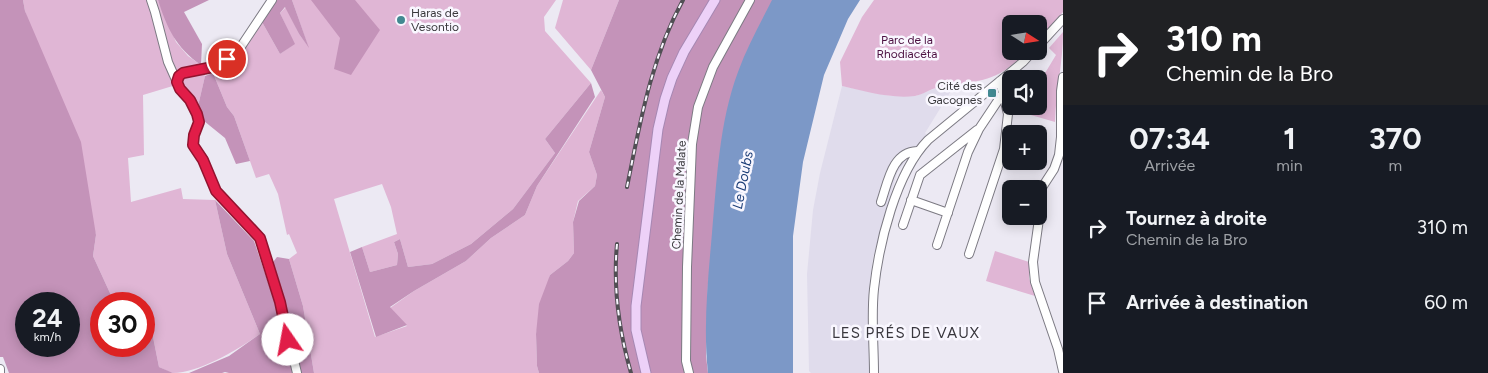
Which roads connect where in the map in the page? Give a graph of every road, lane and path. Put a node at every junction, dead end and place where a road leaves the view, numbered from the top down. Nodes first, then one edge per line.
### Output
1 (151, 0) edge
2 (272, 0) edge
3 (715, 0) edge
4 (750, 0) edge
5 (1063, 19) edge
6 (1048, 35) edge
7 (1025, 60) edge
8 (1063, 77) edge
9 (1000, 81) junction
10 (177, 82) junction
11 (1002, 89) edge
12 (1002, 94) edge
13 (1008, 115) edge
14 (979, 129) junction
15 (917, 151) junction
16 (911, 200) junction
17 (881, 202) dead end
18 (948, 213) junction
19 (903, 225) dead end
20 (937, 244) dead end
21 (969, 254) dead end
22 (0, 369) edge
23 (1063, 371) edge
24 (0, 373) edge
25 (297, 373) edge
26 (646, 373) edge
27 (689, 373) edge
28 (874, 373) edge

1 - 10 street
2 - 10 street
3 - 26 main road
4 - 27 street, Chemin de la Malate
5 - 6 street
7 - 9 street
8 - 23 street
9 - 11 street
9 - 15 street
10 - 25 street
12 - 14 street
13 - 21 street
14 - 16 street
14 - 18 street
15 - 17 street
15 - 28 street
16 - 18 street
16 - 19 street
18 - 20 street
22 - 24 street

